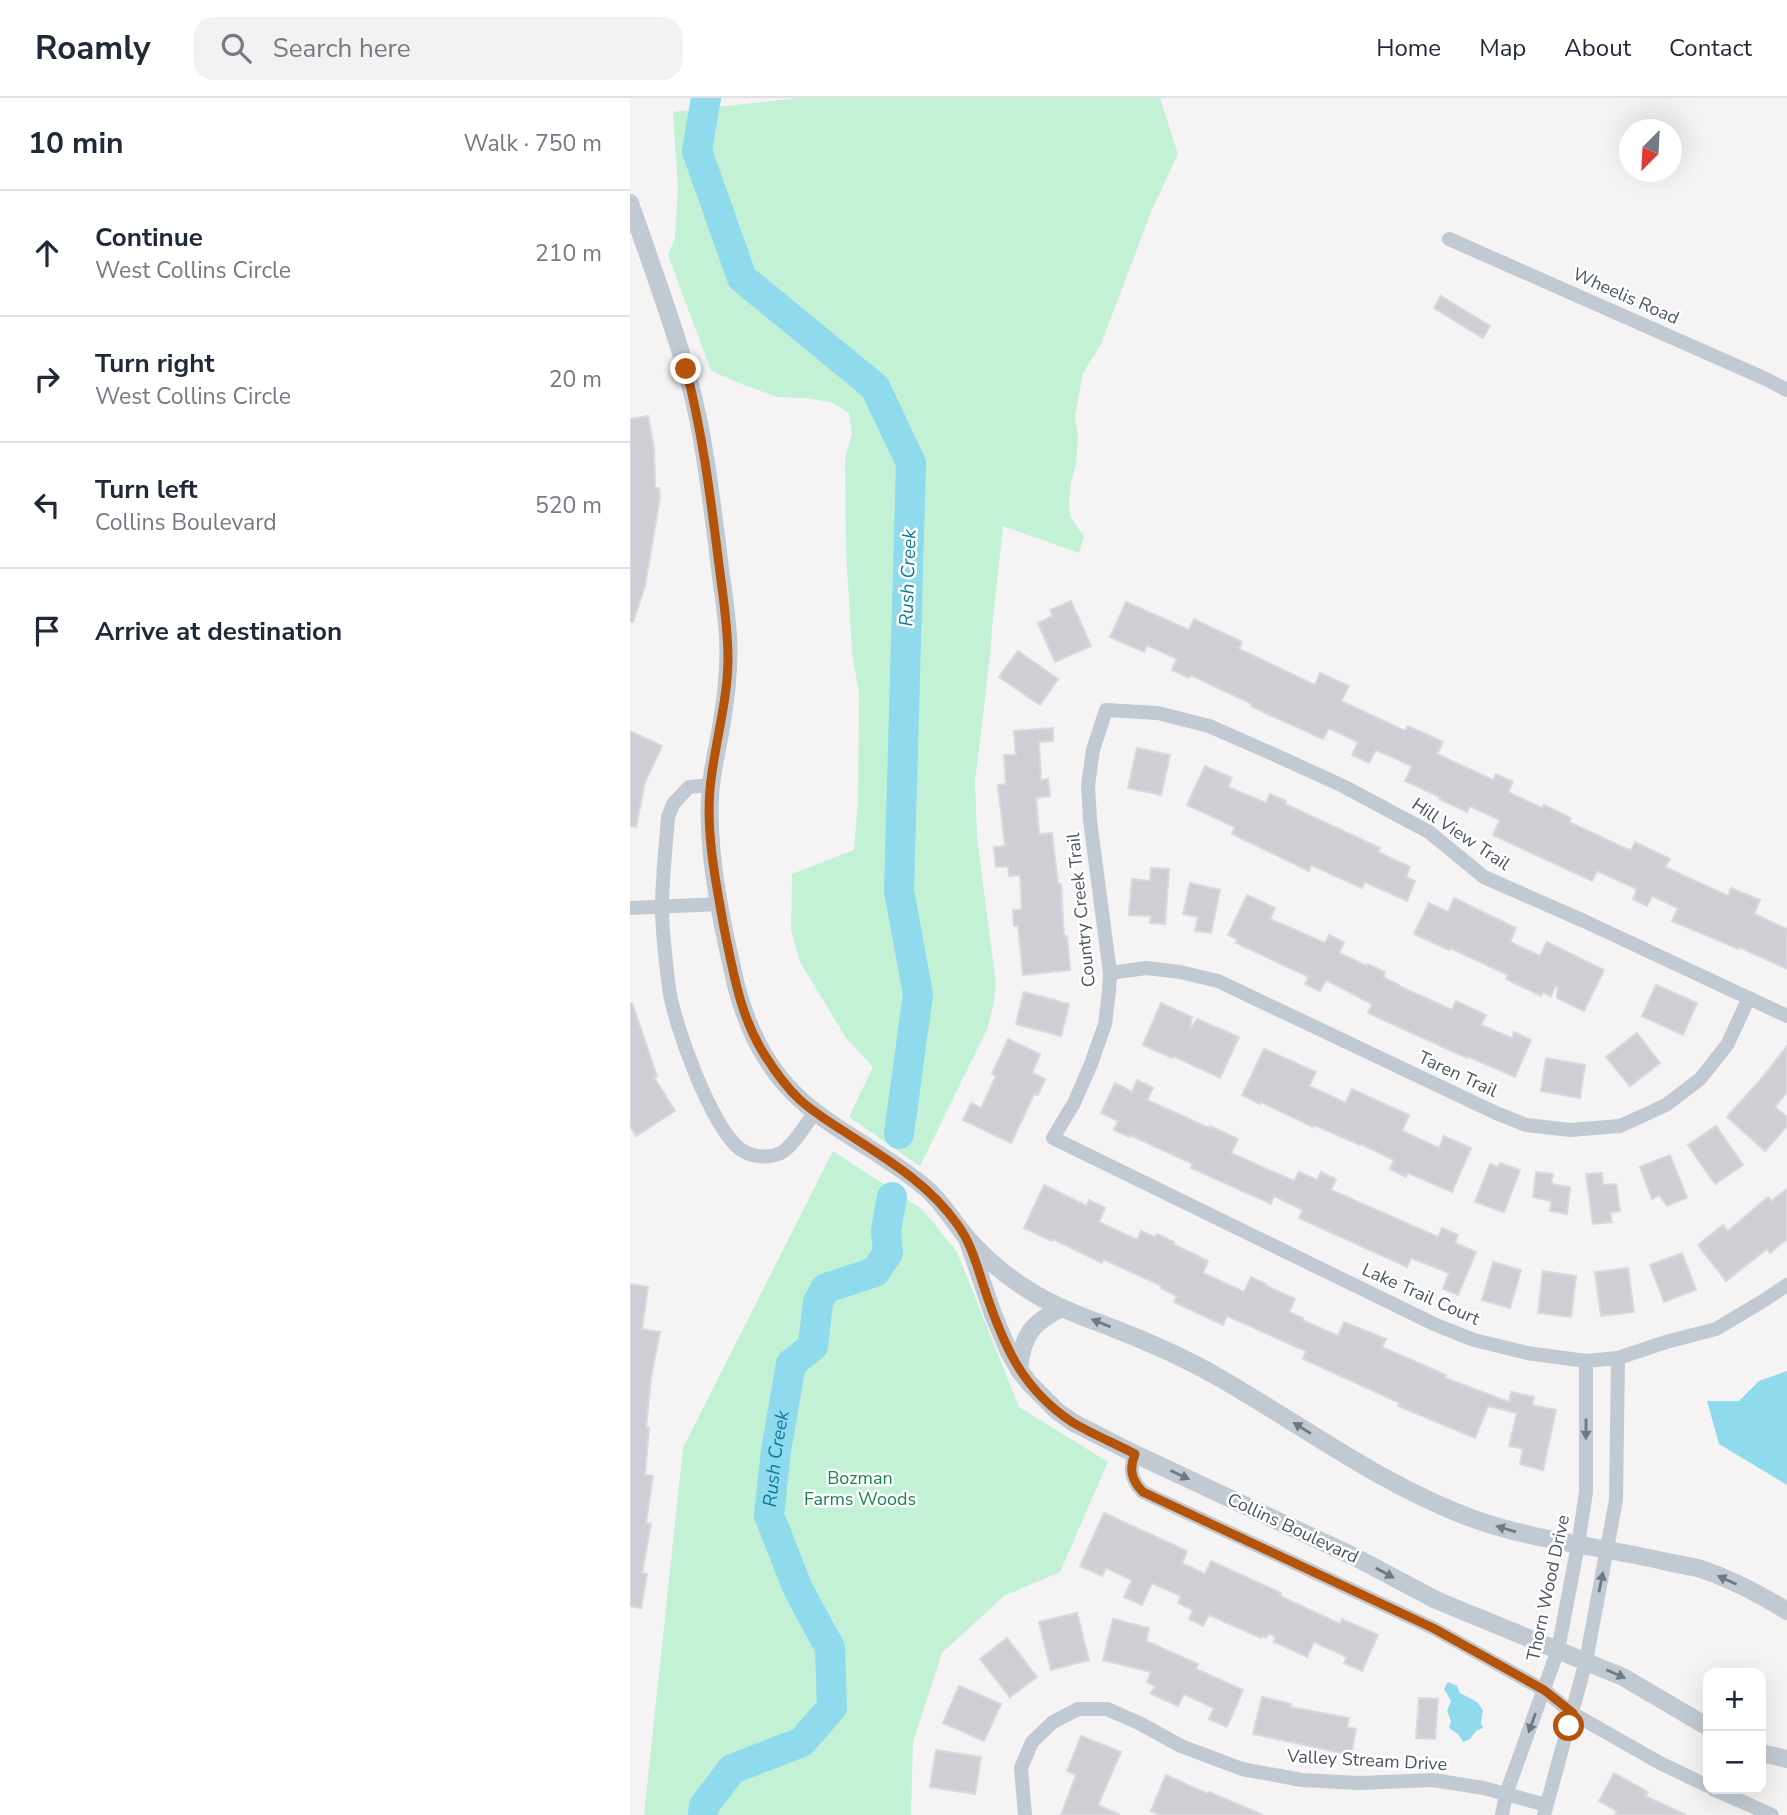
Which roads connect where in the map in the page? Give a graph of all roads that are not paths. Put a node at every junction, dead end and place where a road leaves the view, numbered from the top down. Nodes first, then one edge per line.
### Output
1 (630, 203) edge
2 (1449, 239) dead end
3 (1787, 390) edge
4 (1106, 710) joint
5 (711, 785) junction
6 (720, 904) junction
7 (630, 908) edge
8 (662, 908) junction
9 (1110, 973) junction
10 (1749, 998) junction
11 (1787, 1016) edge
12 (816, 1112) junction
13 (1053, 1138) joint
14 (967, 1238) junction
15 (1787, 1285) edge
16 (1062, 1308) junction
17 (1618, 1358) junction
18 (1586, 1361) junction
19 (1019, 1370) junction
20 (1135, 1454) junction
21 (1578, 1545) junction
22 (1608, 1549) junction
23 (1787, 1611) edge
24 (1558, 1650) junction
25 (1586, 1661) junction
26 (1544, 1690) junction
27 (1573, 1713) junction
28 (1703, 1724) edge
29 (1766, 1754) edge
30 (1787, 1759) edge
31 (1703, 1784) edge
32 (1506, 1794) junction
33 (1725, 1794) edge
34 (1545, 1810) edge
35 (1025, 1815) edge
36 (1502, 1815) edge
37 (1772, 1815) edge

1 - 5 street, Collins Boulevard
2 - 3 street, Wheelis Road
4 - 9 street, Country Creek Trail
4 - 10 street, Hill View Trail
5 - 6 street, Collins Boulevard
5 - 8 street
6 - 8 street
6 - 12 street, Collins Boulevard
7 - 8 street
8 - 12 street
9 - 10 street, Taren Trail
9 - 13 street, Country Creek Trail
10 - 11 street, Hill View Trail
12 - 14 street, Collins Boulevard
13 - 18 street, Lake Trail Court
14 - 16 street, Collins Boulevard
14 - 19 street, Collins Boulevard
15 - 17 street, Lake Trail Court
16 - 19 street
21 -> 16 street, Collins Boulevard
17 - 18 street, Lake Trail Court
17 - 22 street
18 -> 21 street, Thorn Wood Drive
19 - 20 street, Collins Boulevard
20 -> 24 street, Collins Boulevard
20 - 26 street
21 - 22 street, Collins Boulevard
21 - 24 street, Thorn Wood Drive
23 -> 22 street, Collins Boulevard
25 -> 22 street
24 - 25 street, Collins Boulevard
24 - 26 street, Thorn Wood Drive
25 - 27 street
25 -> 28 street, Collins Boulevard
26 - 27 street
26 -> 32 street, Thorn Wood Drive
27 - 31 street
27 - 34 street
29 - 30 street
32 - 34 street, Valley Stream Drive
32 - 35 street, Valley Stream Drive
32 - 36 street, Thorn Wood Drive
33 - 37 street

